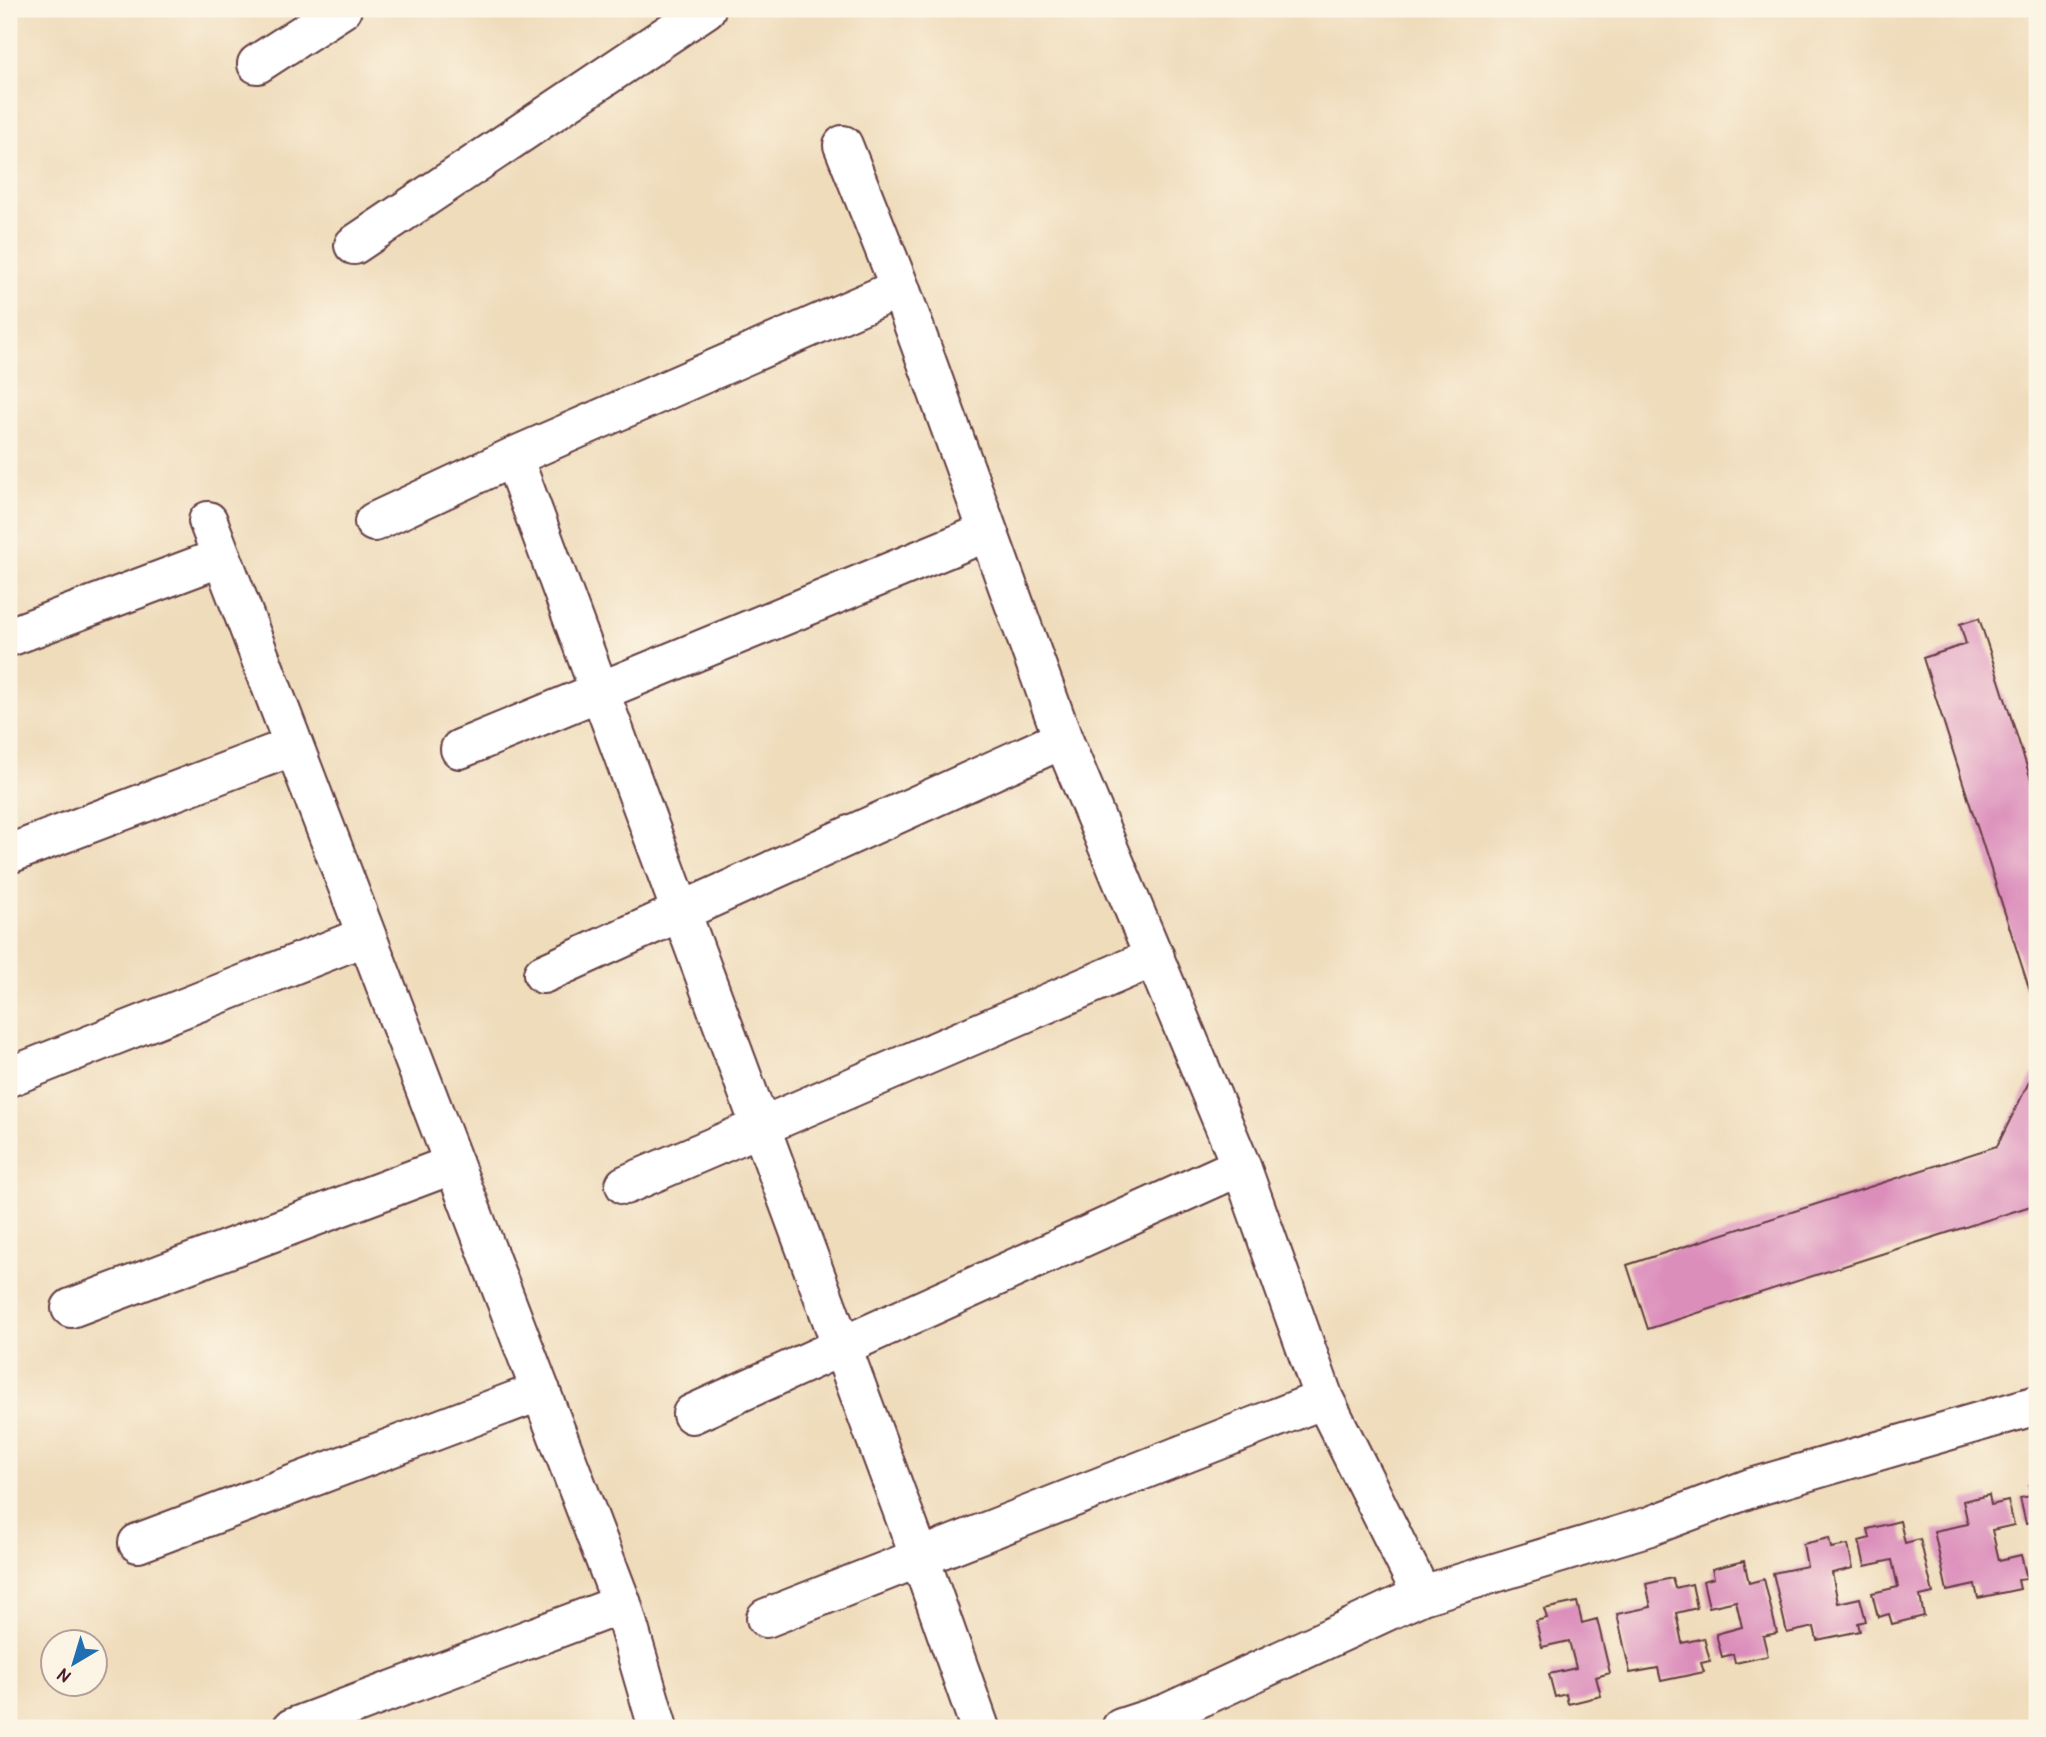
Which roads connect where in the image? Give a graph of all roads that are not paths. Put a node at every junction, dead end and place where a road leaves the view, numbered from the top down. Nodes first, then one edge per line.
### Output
1 (342, 9) edge
2 (706, 9) edge
3 (257, 64) dead end
4 (843, 145) dead end
5 (354, 245) dead end
6 (900, 288) junction
7 (513, 457) junction
8 (208, 521) dead end
9 (374, 522) dead end
10 (987, 532) junction
11 (222, 557) junction
12 (9, 637) edge
13 (600, 692) junction
14 (1063, 739) junction
15 (294, 746) junction
16 (460, 749) dead end
17 (9, 854) edge
18 (681, 912) junction
19 (366, 936) junction
20 (1155, 957) junction
21 (543, 974) dead end
22 (9, 1077) edge
23 (760, 1126) junction
24 (454, 1164) junction
25 (1241, 1166) junction
26 (625, 1185) dead end
27 (71, 1308) dead end
28 (842, 1346) junction
29 (541, 1391) junction
30 (1324, 1399) junction
31 (2037, 1405) edge
32 (692, 1414) dead end
33 (138, 1543) dead end
34 (920, 1558) junction
35 (1422, 1595) junction
36 (622, 1604) junction
37 (766, 1618) dead end
38 (1172, 1721) edge
39 (292, 1728) edge
40 (658, 1728) edge
41 (980, 1728) edge
42 (1121, 1728) edge

1 - 3 street
2 - 5 street
4 - 6 street
6 - 7 street
6 - 10 street
7 - 9 street
7 - 13 street
8 - 11 street
10 - 13 street
10 - 14 street
11 - 12 street
11 - 15 street
13 - 16 street
13 - 18 street
14 - 18 street
14 - 20 street
15 - 17 street
15 - 19 street
18 - 21 street
18 - 23 street
19 - 22 street
19 - 24 street
20 - 23 street
20 - 25 street
23 - 26 street
23 - 28 street
24 - 27 street
24 - 29 street
25 - 28 street
25 - 30 street
28 - 32 street
28 - 34 street
29 - 33 street
29 - 36 street
30 - 34 street
30 - 35 street
31 - 35 street
34 - 37 street
34 - 41 street
35 - 38 street
36 - 39 street
36 - 40 street
38 - 42 street

